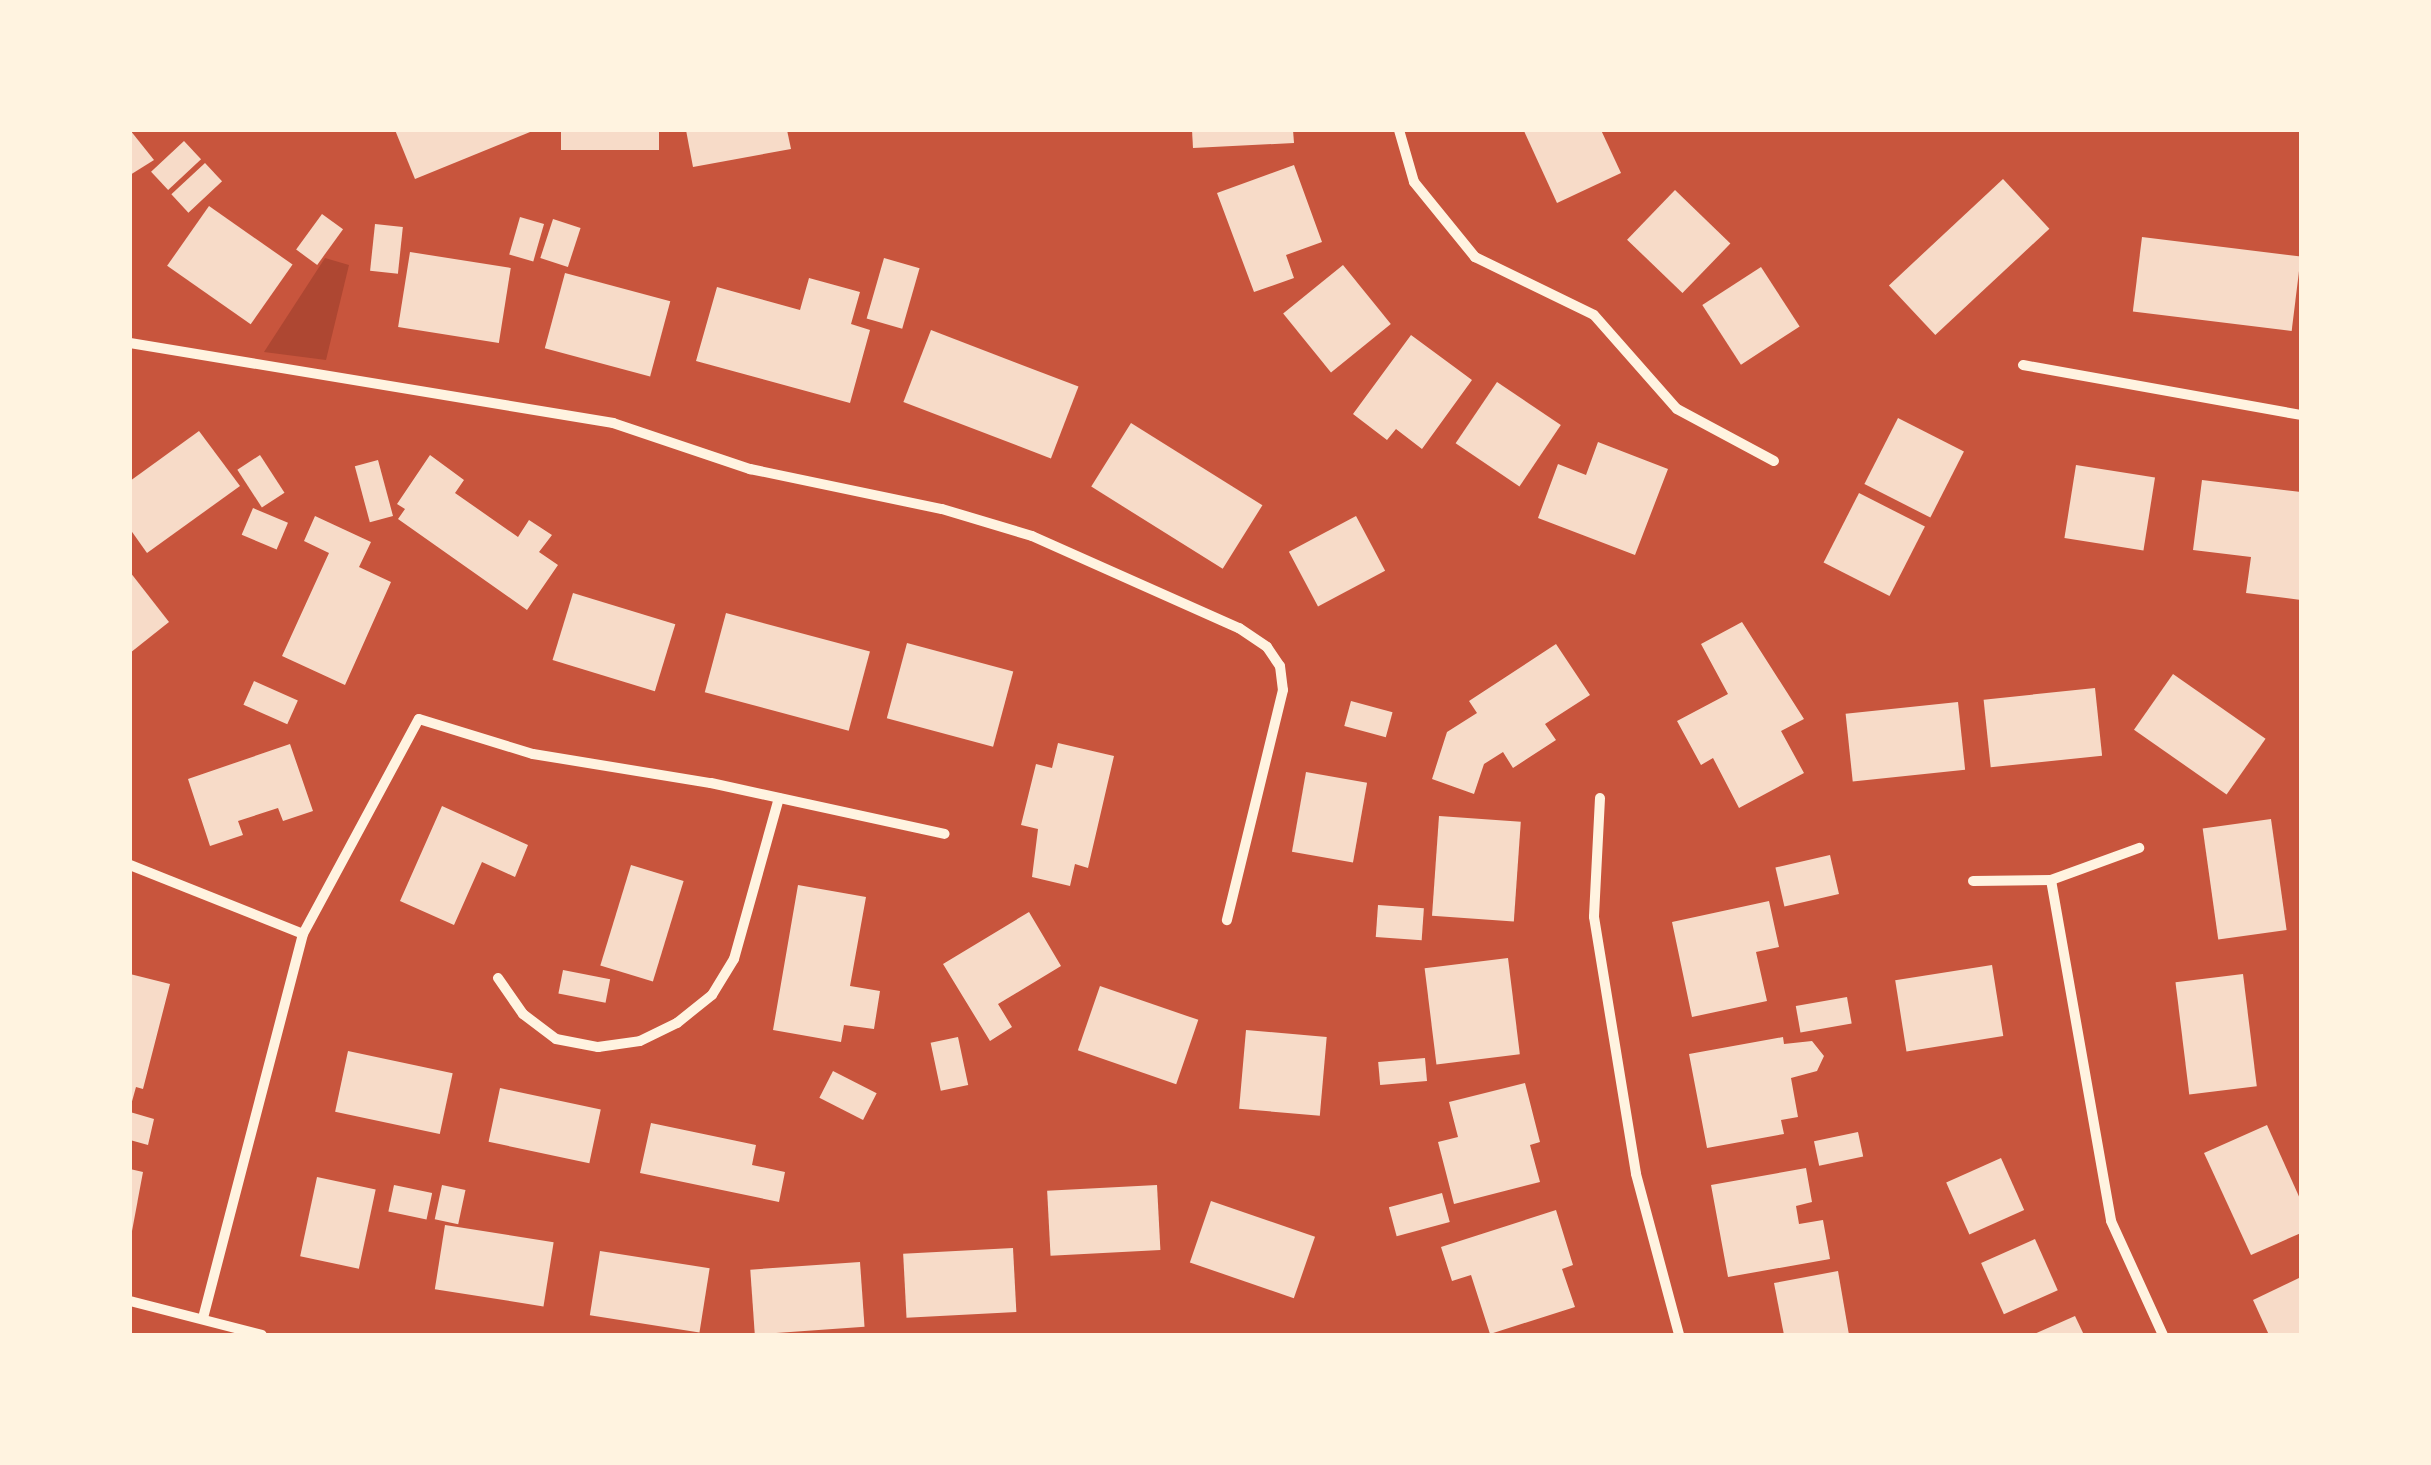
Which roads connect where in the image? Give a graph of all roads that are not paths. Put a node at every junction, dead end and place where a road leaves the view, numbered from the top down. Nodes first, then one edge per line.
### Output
1 (1399, 130) edge
2 (130, 343) edge
3 (2023, 365) dead end
4 (2301, 414) edge
5 (1774, 461) dead end
6 (779, 798) junction
7 (1600, 798) dead end
8 (944, 834) dead end
9 (2139, 848) dead end
10 (130, 865) edge
11 (2051, 880) junction
12 (1973, 881) dead end
13 (1227, 920) dead end
14 (303, 934) junction
15 (498, 978) dead end
16 (130, 1301) edge
17 (203, 1318) junction
18 (262, 1335) edge
19 (1679, 1335) edge
20 (2163, 1335) edge

1 - 5 street
2 - 13 street
3 - 4 street
6 - 8 street
6 - 14 street
6 - 15 street
7 - 19 street
9 - 11 street
10 - 14 street
11 - 12 street
11 - 20 street
14 - 17 street
16 - 17 street
17 - 18 street

